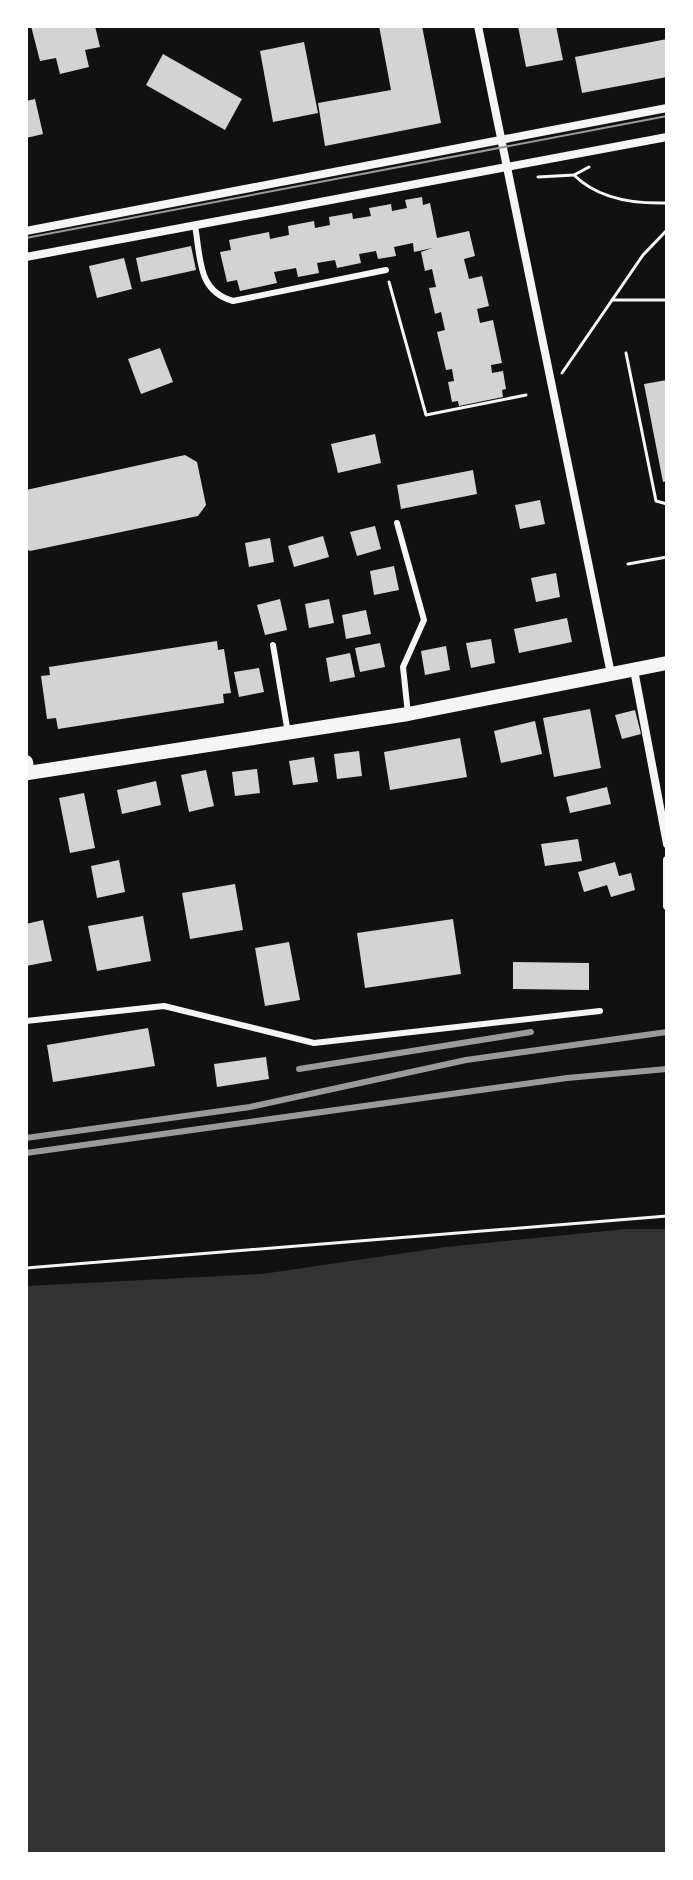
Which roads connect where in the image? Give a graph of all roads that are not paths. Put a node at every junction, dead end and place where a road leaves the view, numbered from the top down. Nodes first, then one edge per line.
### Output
1 (478, 26) edge
2 (667, 108) edge
3 (667, 137) edge
4 (503, 139) junction
5 (509, 168) junction
6 (195, 226) junction
7 (26, 231) edge
8 (26, 257) edge
9 (386, 270) road end
10 (397, 523) dead end
11 (273, 645) dead end
12 (667, 663) edge
13 (634, 670) junction
14 (611, 675) junction
15 (408, 714) junction
16 (288, 733) junction
17 (27, 770) edge
18 (667, 844) edge
19 (667, 860) edge
20 (667, 906) edge
21 (600, 1011) dead end
22 (26, 1021) edge

1 - 4 street
2 - 4 street
3 - 5 street
4 - 5 street
4 - 7 street
5 - 6 street
5 - 14 street
6 - 8 street
6 - 9 lane
10 - 15 lane
11 - 16 lane
12 - 13 street
13 - 14 street
13 - 18 street
14 - 15 street
15 - 16 street
16 - 17 street
19 - 20 street
21 - 22 lane

